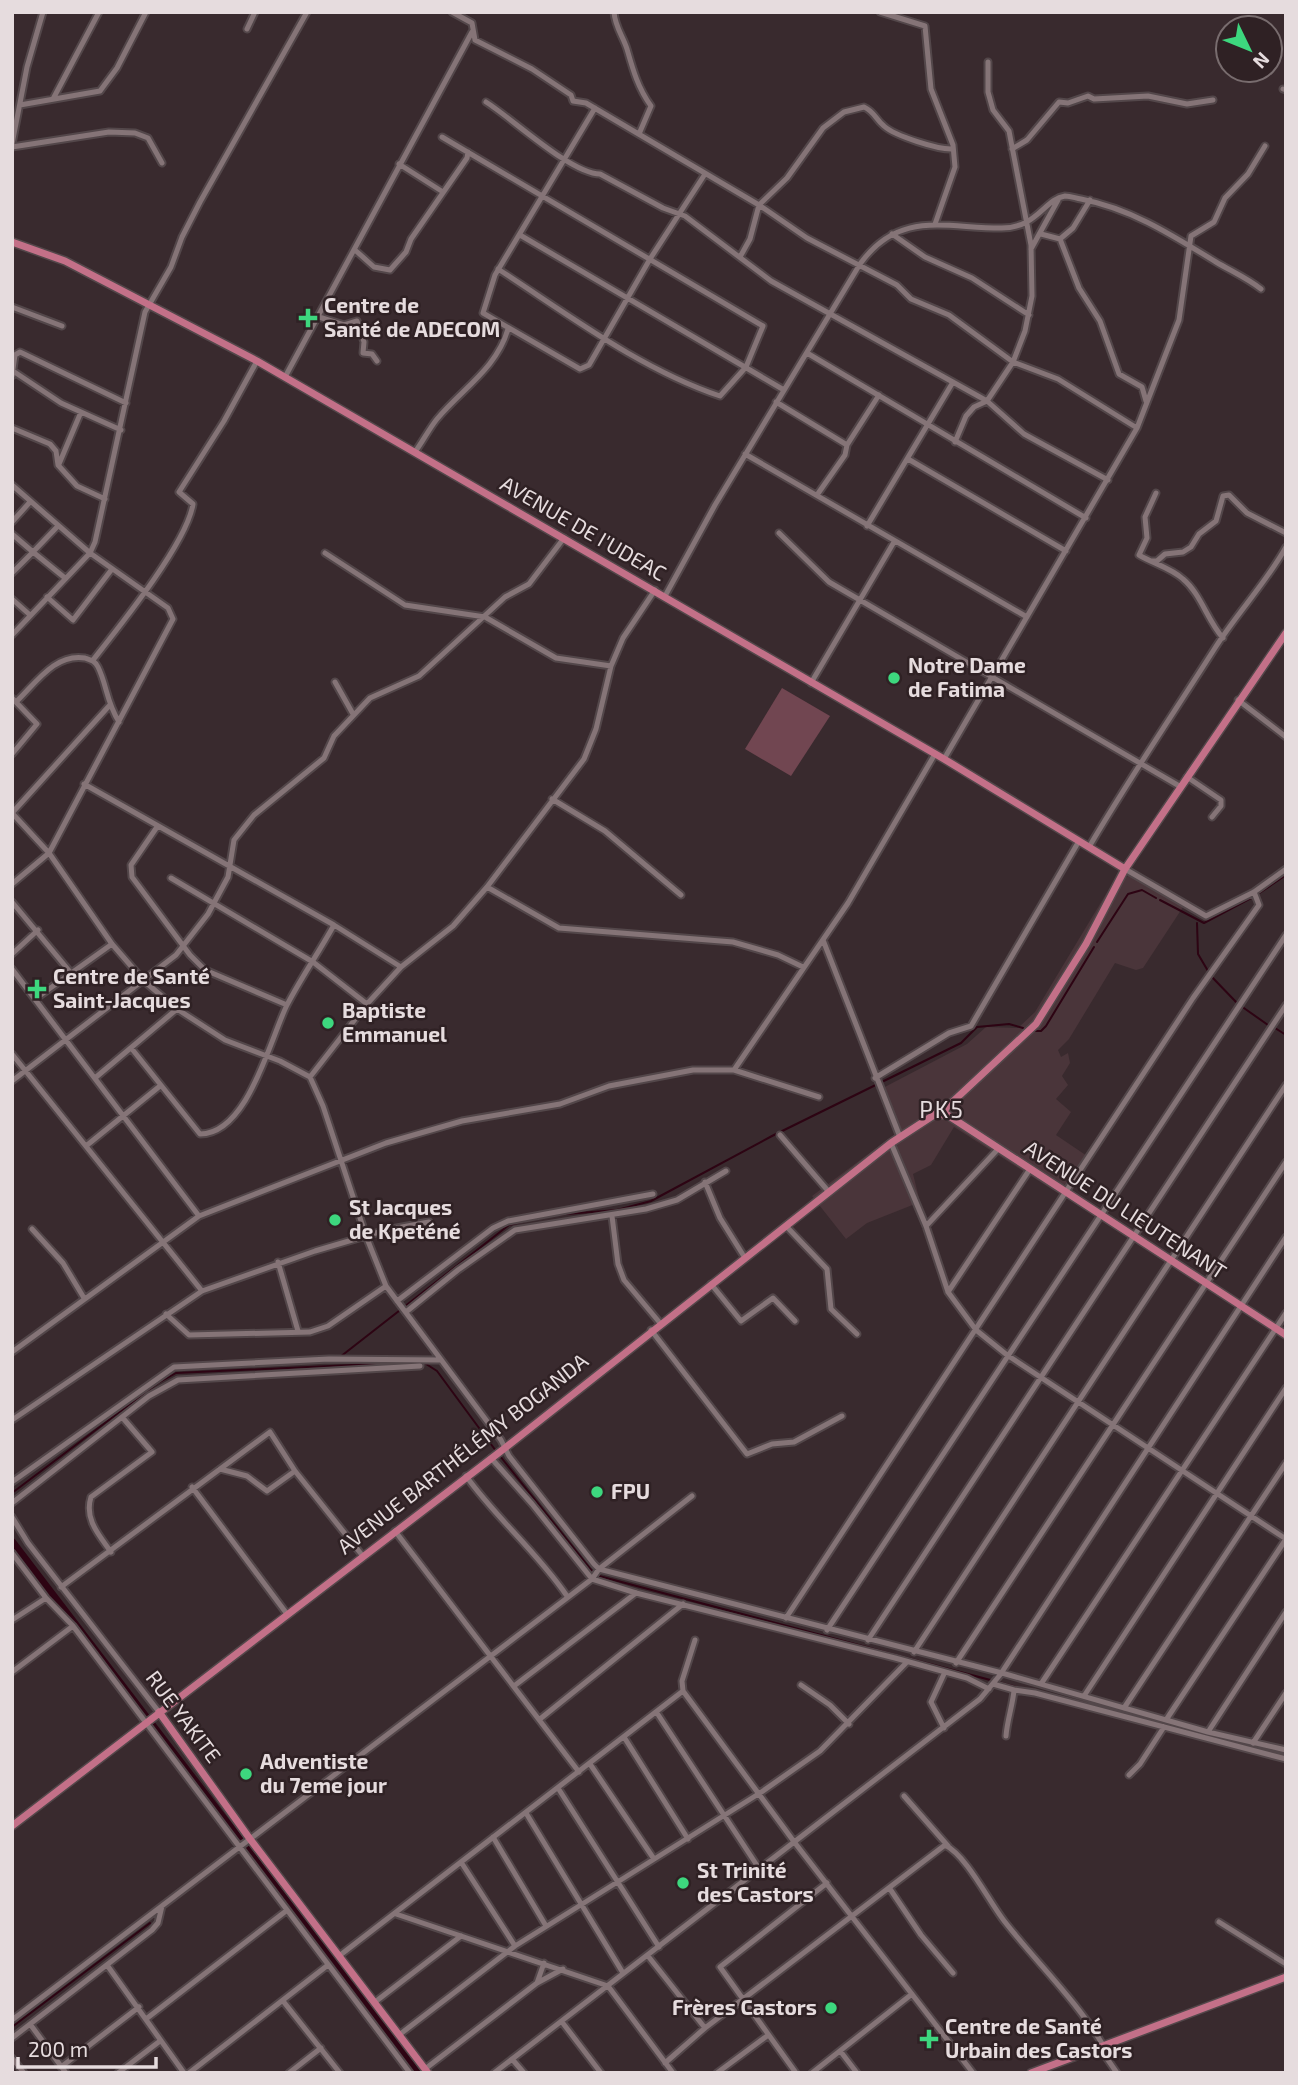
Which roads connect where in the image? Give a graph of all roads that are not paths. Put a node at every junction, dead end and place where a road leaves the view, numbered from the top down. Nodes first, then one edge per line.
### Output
1 (43, 12) edge
2 (99, 12) edge
3 (146, 12) edge
4 (256, 12) edge
5 (307, 12) edge
6 (452, 12) edge
7 (614, 12) edge
8 (880, 12) edge
9 (247, 29) dead end
10 (472, 32) junction
11 (988, 62) dead end
12 (53, 99) junction
13 (1213, 100) dead end
14 (486, 102) dead end
15 (20, 104) junction
16 (595, 108) junction
17 (639, 134) junction
18 (442, 137) dead end
19 (12, 146) edge
20 (1265, 146) dead end
21 (953, 149) junction
22 (1012, 149) junction
23 (468, 152) junction
24 (566, 159) junction
25 (162, 163) dead end
26 (399, 164) junction
27 (705, 174) junction
28 (443, 192) junction
29 (543, 194) junction
30 (1060, 198) junction
31 (1090, 200) junction
32 (759, 205) junction
33 (679, 214) junction
34 (935, 224) junction
35 (1026, 225) junction
36 (520, 234) junction
37 (892, 234) junction
38 (1041, 234) junction
39 (1060, 239) junction
40 (12, 242) edge
41 (1190, 244) junction
42 (1031, 249) junction
43 (355, 250) junction
44 (740, 257) junction
45 (650, 259) junction
46 (860, 264) junction
47 (498, 269) junction
48 (1261, 289) dead end
49 (628, 298) junction
50 (150, 304) junction
51 (12, 307) edge
52 (831, 313) junction
53 (1029, 315) junction
54 (319, 317) junction
55 (62, 326) dead end
56 (508, 329) junction
57 (604, 338) junction
58 (807, 353) junction
59 (257, 361) junction
60 (377, 362) dead end
61 (1013, 362) junction
62 (746, 367) junction
63 (13, 371) edge
64 (12, 376) edge
65 (285, 377) junction
66 (953, 382) junction
67 (784, 390) junction
68 (878, 395) junction
69 (987, 401) junction
70 (1146, 401) junction
71 (776, 402) junction
72 (126, 403) junction
73 (80, 412) junction
74 (928, 426) junction
75 (12, 428) edge
76 (1137, 428) junction
77 (121, 430) junction
78 (955, 442) junction
79 (847, 445) junction
80 (415, 452) junction
81 (745, 454) junction
82 (908, 459) junction
83 (58, 465) junction
84 (1108, 480) junction
85 (12, 485) edge
86 (1156, 493) dead end
87 (817, 495) junction
88 (105, 499) junction
89 (30, 502) junction
90 (1086, 518) junction
91 (12, 522) edge
92 (867, 526) junction
93 (57, 527) junction
94 (779, 533) dead end
95 (1286, 533) edge
96 (12, 534) edge
97 (564, 538) junction
98 (894, 542) junction
99 (1286, 547) edge
100 (1066, 551) junction
101 (33, 552) junction
102 (90, 553) junction
103 (325, 553) dead end
104 (1151, 561) junction
105 (112, 569) junction
106 (12, 573) edge
107 (65, 578) junction
108 (655, 590) junction
109 (145, 591) junction
110 (665, 596) junction
111 (47, 597) junction
112 (12, 598) edge
113 (861, 600) junction
114 (30, 615) junction
115 (485, 617) junction
116 (1027, 617) junction
117 (1286, 634) edge
118 (12, 635) edge
119 (1223, 638) junction
120 (93, 660) junction
121 (611, 666) junction
122 (994, 676) junction
123 (335, 682) dead end
124 (811, 683) junction
125 (14, 700) edge
126 (1238, 700) junction
127 (109, 706) junction
128 (353, 714) junction
129 (119, 722) junction
130 (1286, 737) edge
131 (12, 754) edge
132 (935, 754) junction
133 (944, 759) junction
134 (1140, 761) junction
135 (1187, 778) junction
136 (84, 784) junction
137 (1181, 787) junction
138 (552, 799) junction
139 (1212, 817) dead end
140 (157, 827) junction
141 (1079, 841) junction
142 (1089, 847) junction
143 (49, 853) junction
144 (230, 867) junction
145 (1125, 869) junction
146 (1286, 869) edge
147 (171, 878) dead end
148 (12, 884) edge
149 (487, 887) junction
150 (681, 895) dead end
151 (1256, 895) junction
152 (12, 902) edge
153 (213, 903) junction
154 (334, 925) junction
155 (38, 930) junction
156 (1286, 935) edge
157 (823, 940) junction
158 (111, 944) junction
159 (184, 946) junction
160 (12, 954) edge
161 (313, 962) junction
162 (401, 967) junction
163 (803, 967) junction
164 (12, 969) edge
165 (71, 973) junction
166 (144, 981) junction
167 (35, 999) junction
168 (367, 1004) junction
169 (287, 1005) junction
170 (1286, 1005) edge
171 (177, 1009) junction
172 (67, 1040) junction
173 (132, 1049) junction
174 (12, 1054) edge
175 (266, 1057) junction
176 (734, 1070) junction
177 (27, 1071) junction
178 (310, 1077) junction
179 (95, 1078) junction
180 (876, 1079) junction
181 (12, 1081) edge
182 (1286, 1085) edge
183 (160, 1086) junction
184 (819, 1097) dead end
185 (943, 1112) junction
186 (125, 1115) junction
187 (780, 1135) dead end
188 (900, 1137) junction
189 (891, 1143) junction
190 (86, 1146) junction
191 (999, 1148) junction
192 (341, 1159) junction
193 (1286, 1162) edge
194 (1030, 1169) junction
195 (726, 1171) dead end
196 (705, 1182) junction
197 (829, 1192) junction
198 (1065, 1192) junction
199 (653, 1194) dead end
200 (629, 1199) junction
201 (630, 1213) junction
202 (1100, 1214) junction
203 (199, 1216) junction
204 (612, 1216) junction
205 (429, 1222) dead end
206 (786, 1226) junction
207 (926, 1226) junction
208 (32, 1229) dead end
209 (366, 1236) junction
210 (1134, 1237) junction
211 (1286, 1237) edge
212 (160, 1242) junction
213 (746, 1258) junction
214 (1170, 1261) junction
215 (278, 1262) junction
216 (711, 1284) junction
217 (1205, 1284) junction
218 (386, 1286) junction
219 (202, 1291) junction
220 (948, 1292) junction
221 (84, 1298) junction
222 (398, 1302) junction
223 (1241, 1306) junction
224 (405, 1311) junction
225 (1286, 1313) edge
226 (166, 1314) junction
227 (795, 1321) dead end
228 (660, 1323) junction
229 (1276, 1329) junction
230 (651, 1330) junction
231 (976, 1330) junction
232 (298, 1331) junction
233 (857, 1334) dead end
234 (1286, 1335) edge
235 (12, 1352) edge
236 (1007, 1355) junction
237 (439, 1360) junction
238 (420, 1366) dead end
239 (1042, 1377) junction
240 (1286, 1388) edge
241 (1077, 1401) junction
242 (842, 1416) dead end
243 (122, 1417) junction
244 (12, 1420) edge
245 (1113, 1424) junction
246 (1148, 1448) junction
247 (503, 1449) junction
248 (492, 1457) junction
249 (1286, 1463) edge
250 (220, 1469) junction
251 (1183, 1470) junction
252 (295, 1471) junction
253 (466, 1476) junction
254 (12, 1482) edge
255 (192, 1487) junction
256 (1218, 1492) junction
257 (692, 1496) dead end
258 (12, 1503) edge
259 (12, 1517) edge
260 (1251, 1517) junction
261 (395, 1531) junction
262 (1286, 1539) edge
263 (111, 1552) junction
264 (12, 1553) edge
265 (362, 1555) junction
266 (599, 1569) junction
267 (592, 1578) junction
268 (61, 1587) junction
269 (636, 1593) junction
270 (567, 1596) junction
271 (46, 1598) junction
272 (683, 1604) junction
273 (1286, 1612) edge
274 (287, 1614) junction
275 (786, 1618) junction
276 (12, 1620) edge
277 (73, 1626) junction
278 (828, 1630) junction
279 (695, 1640) dead end
280 (868, 1640) junction
281 (914, 1652) junction
282 (490, 1656) junction
283 (906, 1663) junction
284 (956, 1663) junction
285 (12, 1672) edge
286 (944, 1674) junction
287 (1001, 1674) junction
288 (1041, 1684) junction
289 (801, 1685) dead end
290 (514, 1686) junction
291 (991, 1687) junction
292 (1014, 1690) junction
293 (683, 1691) junction
294 (1286, 1693) edge
295 (1084, 1696) junction
296 (1124, 1708) junction
297 (657, 1713) junction
298 (157, 1714) junction
299 (540, 1719) junction
300 (146, 1723) junction
301 (849, 1724) junction
302 (1165, 1724) junction
303 (944, 1728) junction
304 (1208, 1732) junction
305 (1006, 1736) dead end
306 (624, 1737) junction
307 (1253, 1743) junction
308 (1286, 1750) edge
309 (1286, 1759) edge
310 (590, 1763) junction
311 (579, 1772) junction
312 (1129, 1775) dead end
313 (558, 1788) junction
314 (760, 1793) junction
315 (904, 1796) dead end
316 (526, 1813) junction
317 (724, 1814) junction
318 (12, 1826) edge
319 (493, 1837) junction
320 (250, 1839) junction
321 (688, 1839) junction
322 (795, 1843) junction
323 (948, 1846) junction
324 (238, 1849) junction
325 (654, 1859) junction
326 (461, 1862) junction
327 (760, 1870) junction
328 (617, 1881) junction
329 (827, 1883) junction
330 (890, 1889) junction
331 (583, 1902) junction
332 (162, 1906) junction
333 (286, 1911) junction
334 (396, 1914) junction
335 (853, 1917) junction
336 (1219, 1922) dead end
337 (546, 1926) junction
338 (461, 1936) junction
339 (515, 1946) junction
340 (659, 1947) junction
341 (508, 1951) junction
342 (339, 1956) junction
343 (648, 1956) junction
344 (544, 1963) junction
345 (1286, 1964) edge
346 (107, 1965) junction
347 (328, 1965) junction
348 (563, 1969) junction
349 (624, 1973) junction
350 (953, 1973) dead end
351 (1286, 1977) edge
352 (537, 1983) junction
353 (608, 1986) junction
354 (912, 1994) junction
355 (283, 2001) junction
356 (742, 2001) junction
357 (374, 2002) junction
358 (139, 2007) junction
359 (12, 2010) edge
360 (15, 2018) edge
361 (146, 2019) junction
362 (562, 2022) junction
363 (30, 2024) junction
364 (705, 2028) junction
365 (399, 2035) junction
366 (767, 2036) junction
367 (12, 2038) edge
368 (160, 2041) junction
369 (1101, 2046) junction
370 (321, 2048) junction
371 (841, 2052) junction
372 (12, 2058) edge
373 (512, 2059) junction
374 (665, 2063) junction
375 (61, 2067) junction
376 (426, 2071) edge
377 (24, 2073) edge
378 (66, 2073) edge
379 (118, 2073) edge
380 (186, 2073) edge
381 (289, 2073) edge
382 (340, 2073) edge
383 (410, 2073) edge
384 (494, 2073) edge
385 (524, 2073) edge
386 (601, 2073) edge
387 (673, 2073) edge
388 (717, 2073) edge
389 (796, 2073) edge
390 (812, 2073) edge
391 (857, 2073) edge
392 (973, 2073) edge
393 (1031, 2073) edge
394 (1117, 2073) edge

1 - 15 street
2 - 12 street
3 - 12 street
4 - 9 street
5 - 50 street
6 - 10 street
7 - 17 street
8 - 21 street
10 - 16 street
10 - 26 street
11 - 22 street
12 - 15 street
13 - 22 street
14 - 24 street
15 - 19 street
16 - 17 street
16 - 24 street
17 - 27 street
18 - 23 street
19 - 25 street
20 - 41 street
21 - 32 street
21 - 34 street
22 - 35 street
23 - 28 street
23 - 29 street
24 - 29 street
24 - 33 street
26 - 28 street
26 - 43 street
27 - 32 street
27 - 33 street
28 - 43 street
29 - 36 street
29 - 45 street
30 - 31 street
30 - 35 street
30 - 38 street
31 - 39 street
31 - 41 street
32 - 44 street
32 - 46 street
33 - 44 street
33 - 45 street
34 - 35 street
34 - 37 street
35 - 42 street
36 - 47 street
36 - 49 street
37 - 46 street
37 - 53 street
38 - 39 street
38 - 42 street
39 - 70 street
40 - 50 main road, AVENUE DE I'UDEAC
41 - 48 street
41 - 70 street
42 - 53 street
43 - 54 street
44 - 52 street
45 - 49 street
45 - 62 street
46 - 52 street
46 - 61 street
47 - 56 street
47 - 57 street
49 - 57 street
49 - 62 street
50 - 59 main road, AVENUE DE I'UDEAC
50 - 72 street
51 - 55 street
52 - 58 street
52 - 66 street
53 - 61 street
54 - 60 street
54 - 65 street
56 - 57 street
56 - 80 street
57 - 62 street
58 - 67 street
58 - 68 street
59 - 65 main road, AVENUE DE I'UDEAC
59 - 109 street
61 - 69 street
61 - 76 street
62 - 67 street
63 - 64 street
63 - 72 street
63 - 73 street
65 - 80 main road, AVENUE DE I'UDEAC
66 - 69 street
66 - 74 street
67 - 71 street
68 - 74 street
68 - 79 street
69 - 78 street
69 - 84 street
70 - 76 street
71 - 79 street
71 - 81 street
72 - 77 street
73 - 77 street
73 - 83 street
74 - 78 street
74 - 82 street
75 - 83 street
76 - 84 street
77 - 88 street
78 - 90 street
79 - 87 street
80 - 97 main road, AVENUE DE I'UDEAC
81 - 87 street
81 - 110 street
82 - 92 street
82 - 100 street
83 - 88 street
84 - 90 street
85 - 89 street
86 - 104 street
87 - 92 street
88 - 102 street
89 - 91 street
89 - 93 street
90 - 100 street
92 - 98 street
93 - 101 street
93 - 102 street
94 - 113 street
95 - 104 street
96 - 101 street
97 - 108 main road, AVENUE DE I'UDEAC
97 - 115 street
98 - 113 street
98 - 116 street
99 - 119 street
100 - 116 street
101 - 106 street
101 - 107 street
102 - 105 street
102 - 107 street
103 - 115 street
104 - 119 street
105 - 109 street
105 - 111 street
107 - 111 street
108 - 110 main road, AVENUE DE I'UDEAC
108 - 121 street
109 - 120 street
109 - 129 street
110 - 124 main road, AVENUE DE I'UDEAC
111 - 114 street
112 - 114 street
113 - 122 street
113 - 124 street
114 - 118 street
115 - 121 street
115 - 128 street
116 - 122 street
117 - 126 main road, AVENUE BARTHÉLÉMY BOGANDA
119 - 134 street
120 - 125 street
120 - 127 street
121 - 138 street
122 - 133 street
122 - 134 street
123 - 128 street
124 - 132 main road, AVENUE DE I'UDEAC
125 - 131 street
126 - 130 street
126 - 135 main road, AVENUE BARTHÉLÉMY BOGANDA
127 - 129 street
127 - 143 street
128 - 144 street
129 - 136 street
132 - 133 main road, AVENUE DE I'UDEAC
132 - 157 street
133 - 141 main road, AVENUE DE I'UDEAC
134 - 137 street
134 - 142 street
135 - 137 main road, AVENUE BARTHÉLÉMY BOGANDA
135 - 139 street
136 - 140 street
136 - 143 street
137 - 145 main road, AVENUE BARTHÉLÉMY BOGANDA
138 - 149 street
138 - 150 street
140 - 144 street
140 - 159 street
141 - 142 main road, AVENUE DE I'UDEAC
141 - 180 street
142 - 145 main road, AVENUE DE I'UDEAC
143 - 148 street
143 - 158 street
144 - 153 street
144 - 154 street
145 - 151 street
145 - 185 main road, AVENUE BARTHÉLÉMY BOGANDA
146 - 151 street
147 - 153 street
149 - 162 street
149 - 163 street
151 - 198 street
152 - 155 street
153 - 159 street
153 - 161 street
154 - 161 street
154 - 162 street
155 - 160 street
155 - 165 street
156 - 202 street
157 - 163 street
157 - 180 street
158 - 165 street
158 - 166 street
159 - 166 street
159 - 169 street
161 - 168 street
161 - 169 street
162 - 168 street
163 - 176 street
164 - 167 street
165 - 167 street
166 - 171 street
166 - 172 street
167 - 172 street
168 - 178 street
169 - 175 street
170 - 210 street
171 - 173 street
171 - 175 street
172 - 177 street
172 - 179 street
173 - 179 street
173 - 183 street
174 - 177 street
175 - 178 street
175 - 183 street
176 - 184 street
176 - 192 street
177 - 181 street
177 - 190 street
178 - 192 street
179 - 186 street
180 - 188 street
182 - 214 street
183 - 186 street
185 - 188 main road, AVENUE BARTHÉLÉMY BOGANDA
185 - 191 main road, AVENUE DU LIEUTENANT
186 - 190 street
186 - 203 street
187 - 197 street
188 - 189 main road, AVENUE BARTHÉLÉMY BOGANDA
189 - 197 main road, AVENUE BARTHÉLÉMY BOGANDA
189 - 207 street
190 - 212 street
191 - 194 main road, AVENUE DU LIEUTENANT
191 - 207 street
192 - 203 street
192 - 209 street
193 - 217 street
194 - 198 main road, AVENUE DU LIEUTENANT
194 - 220 street
195 - 196 street
196 - 201 street
196 - 213 street
197 - 206 main road, AVENUE BARTHÉLÉMY BOGANDA
198 - 202 main road, AVENUE DU LIEUTENANT
198 - 231 street
199 - 200 street
200 - 201 street
200 - 222 street
201 - 204 street
202 - 210 main road, AVENUE DU LIEUTENANT
202 - 236 street
203 - 212 street
204 - 224 street
204 - 228 street
205 - 209 street
206 - 213 main road, AVENUE BARTHÉLÉMY BOGANDA
206 - 233 street
207 - 220 street
208 - 221 street
209 - 215 street
209 - 218 street
210 - 214 main road, AVENUE DU LIEUTENANT
210 - 239 street
211 - 223 street
212 - 219 street
212 - 221 street
213 - 216 main road, AVENUE BARTHÉLÉMY BOGANDA
214 - 217 main road, AVENUE DU LIEUTENANT
214 - 241 street
215 - 219 street
215 - 232 street
216 - 227 street
216 - 228 main road, AVENUE BARTHÉLÉMY BOGANDA
217 - 223 main road, AVENUE DU LIEUTENANT
217 - 245 street
218 - 222 street
218 - 232 street
219 - 226 street
220 - 231 street
221 - 235 street
222 - 224 street
223 - 229 main road, AVENUE DU LIEUTENANT
223 - 246 street
224 - 237 street
225 - 229 street
226 - 232 street
226 - 244 street
228 - 230 main road, AVENUE BARTHÉLÉMY BOGANDA
229 - 234 main road, AVENUE DU LIEUTENANT
229 - 251 street
230 - 242 street
230 - 247 main road, AVENUE BARTHÉLÉMY BOGANDA
231 - 236 street
231 - 275 street
236 - 239 street
236 - 278 street
237 - 247 street
237 - 254 street
238 - 243 street
239 - 241 street
239 - 280 street
240 - 256 street
241 - 245 street
241 - 281 street
243 - 258 street
243 - 263 street
245 - 246 street
245 - 284 street
246 - 251 street
246 - 287 street
247 - 248 main road, AVENUE BARTHÉLÉMY BOGANDA
247 - 266 street
248 - 253 main road, AVENUE BARTHÉLÉMY BOGANDA
248 - 267 street
249 - 260 street
250 - 252 street
250 - 252 street
250 - 255 street
251 - 256 street
251 - 288 street
252 - 265 street
253 - 261 main road, AVENUE BARTHÉLÉMY BOGANDA
253 - 270 street
255 - 263 street
255 - 274 street
256 - 260 street
256 - 295 street
257 - 266 street
259 - 268 street, RUE YAKITE
260 - 262 street
260 - 296 street
261 - 265 main road, AVENUE BARTHÉLÉMY BOGANDA
261 - 282 street
262 - 302 street
263 - 268 street
264 - 271 street
265 - 274 main road, AVENUE BARTHÉLÉMY BOGANDA
266 - 267 street
266 - 275 street
267 - 269 street
267 - 270 street
268 - 298 street, RUE YAKITE
269 - 272 street
269 - 290 street
270 - 282 street
271 - 276 street
271 - 277 street
272 - 283 street
272 - 299 street
273 - 304 street
274 - 298 main road, AVENUE BARTHÉLÉMY BOGANDA
275 - 278 street
277 - 285 street
277 - 300 street
278 - 280 street
279 - 293 street
280 - 281 street
281 - 284 street
282 - 290 street
282 - 320 street
283 - 286 street
283 - 301 street
284 - 287 street
286 - 291 street
286 - 303 street
287 - 288 street
287 - 291 street
288 - 295 street
289 - 301 street
290 - 299 street
291 - 292 street
291 - 303 street
292 - 302 street
292 - 305 street
293 - 297 street
293 - 314 street
294 - 307 street
295 - 296 street
296 - 302 street
297 - 306 street
297 - 317 street
298 - 300 main road, AVENUE BARTHÉLÉMY BOGANDA
298 - 320 main road, RUE YAKITE
299 - 311 street
300 - 318 main road, AVENUE BARTHÉLÉMY BOGANDA
300 - 324 street
301 - 314 street
302 - 304 street
302 - 309 street
302 - 312 street
303 - 322 street
304 - 307 street
306 - 310 street
306 - 321 street
307 - 308 street
310 - 311 street
310 - 325 street
311 - 313 street
313 - 316 street
313 - 328 street
314 - 317 street
314 - 322 street
315 - 323 street
316 - 319 street
316 - 331 street
317 - 321 street
317 - 327 street
319 - 326 street
319 - 337 street
320 - 324 street
320 - 342 main road, RUE YAKITE
321 - 325 street
322 - 327 street
322 - 329 street
323 - 330 street
323 - 369 street
324 - 332 street
324 - 333 street
325 - 328 street
326 - 334 street
326 - 339 street
327 - 340 street
328 - 331 street
328 - 340 street
329 - 335 street
329 - 356 street
330 - 335 street
330 - 350 street
331 - 337 street
331 - 349 street
332 - 346 street
332 - 360 street
333 - 347 street
333 - 361 street
334 - 338 street
334 - 342 street
335 - 354 street
335 - 356 street
336 - 345 street
337 - 339 street
338 - 341 street
338 - 357 street
339 - 341 street
340 - 343 street
341 - 344 street
341 - 365 street
342 - 357 main road, RUE YAKITE
343 - 349 street
343 - 364 street
344 - 348 street
344 - 352 street
346 - 358 street
346 - 363 street
347 - 355 street
347 - 383 street
348 - 352 street
348 - 353 street
349 - 353 street
351 - 369 main road
352 - 376 street
353 - 362 street
353 - 374 street
354 - 371 street
354 - 392 street
355 - 370 street
355 - 380 street
356 - 364 street
356 - 366 street
357 - 365 main road, RUE YAKITE
358 - 361 street
358 - 375 street
359 - 360 street
361 - 368 street
362 - 373 street
362 - 386 street
363 - 367 street
363 - 375 street
364 - 374 street
365 - 376 main road, RUE YAKITE
366 - 388 street
366 - 389 street
368 - 379 street
368 - 380 street
369 - 393 main road
369 - 394 street
370 - 381 street
370 - 382 street
371 - 390 street
371 - 391 street
372 - 377 street
373 - 384 street
373 - 385 street
374 - 387 street
375 - 378 street

